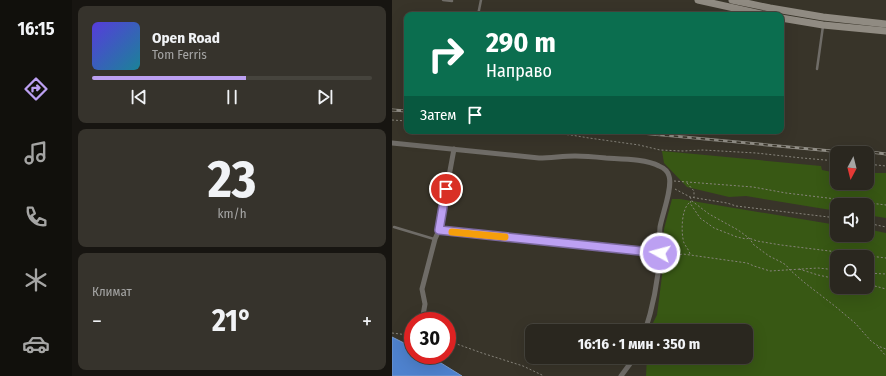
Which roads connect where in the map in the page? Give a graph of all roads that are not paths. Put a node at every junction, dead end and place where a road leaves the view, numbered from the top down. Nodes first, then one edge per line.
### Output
1 (443, 0) edge
2 (480, 0) edge
3 (698, 0) edge
4 (732, 0) edge
5 (452, 1) dead end
6 (478, 12) edge
7 (752, 12) edge
8 (784, 18) edge
9 (886, 24) edge
10 (823, 25) junction
11 (886, 31) edge
12 (817, 69) dead end
13 (392, 143) edge
14 (454, 149) junction
15 (394, 227) dead end
16 (439, 230) junction
17 (435, 239) junction
18 (660, 253) junction
19 (424, 312) edge
20 (647, 324) edge
21 (630, 364) edge
22 (621, 376) edge

1 - 5 lane
2 - 6 lane
3 - 7 main road
4 - 9 main road
8 - 10 main road
10 - 11 main road
10 - 12 lane
13 - 14 street
14 - 16 street
14 - 18 street
15 - 17 lane
16 - 17 street
16 - 18 street
17 - 19 street
18 - 20 street
21 - 22 street

